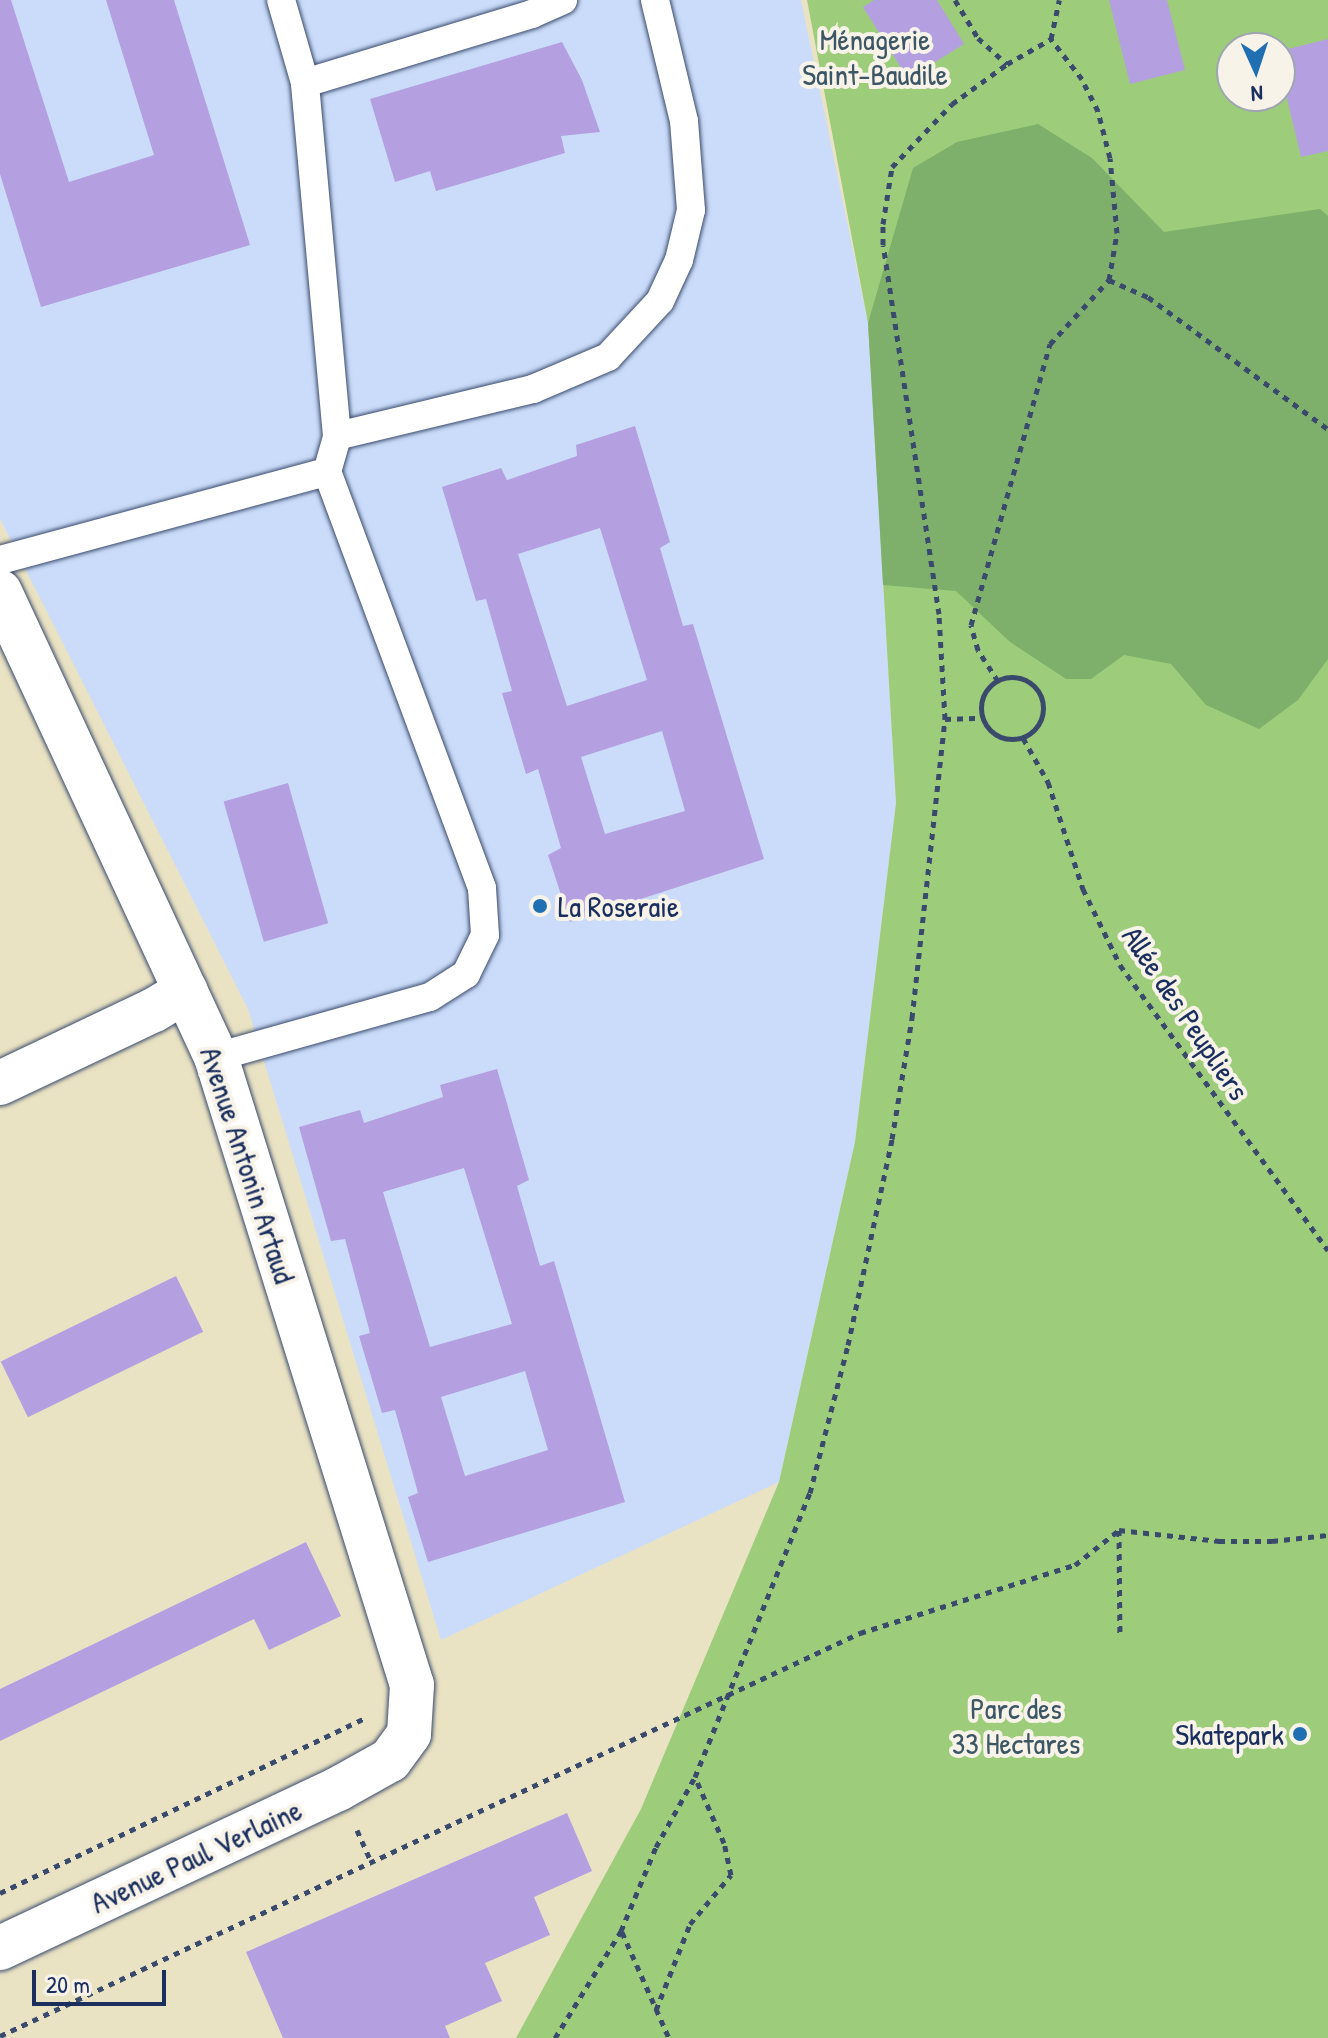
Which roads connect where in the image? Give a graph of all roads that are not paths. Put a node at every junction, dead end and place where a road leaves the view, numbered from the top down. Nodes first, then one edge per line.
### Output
1 (281, 0) edge
2 (563, 0) edge
3 (655, 0) edge
4 (305, 83) junction
5 (337, 436) junction
6 (327, 472) junction
7 (0, 560) edge
8 (0, 592) edge
9 (186, 991) junction
10 (216, 1057) junction
11 (0, 1083) edge
12 (390, 1760) joint
13 (0, 1948) edge

1 - 4 lane
2 - 4 lane
3 - 5 lane
4 - 5 lane
5 - 6 lane
6 - 7 lane
6 - 10 lane
8 - 9 street, Avenue Antonin Artaud
9 - 10 street, Avenue Antonin Artaud
9 - 11 street
10 - 12 street, Avenue Antonin Artaud
12 - 13 street, Avenue Paul Verlaine

